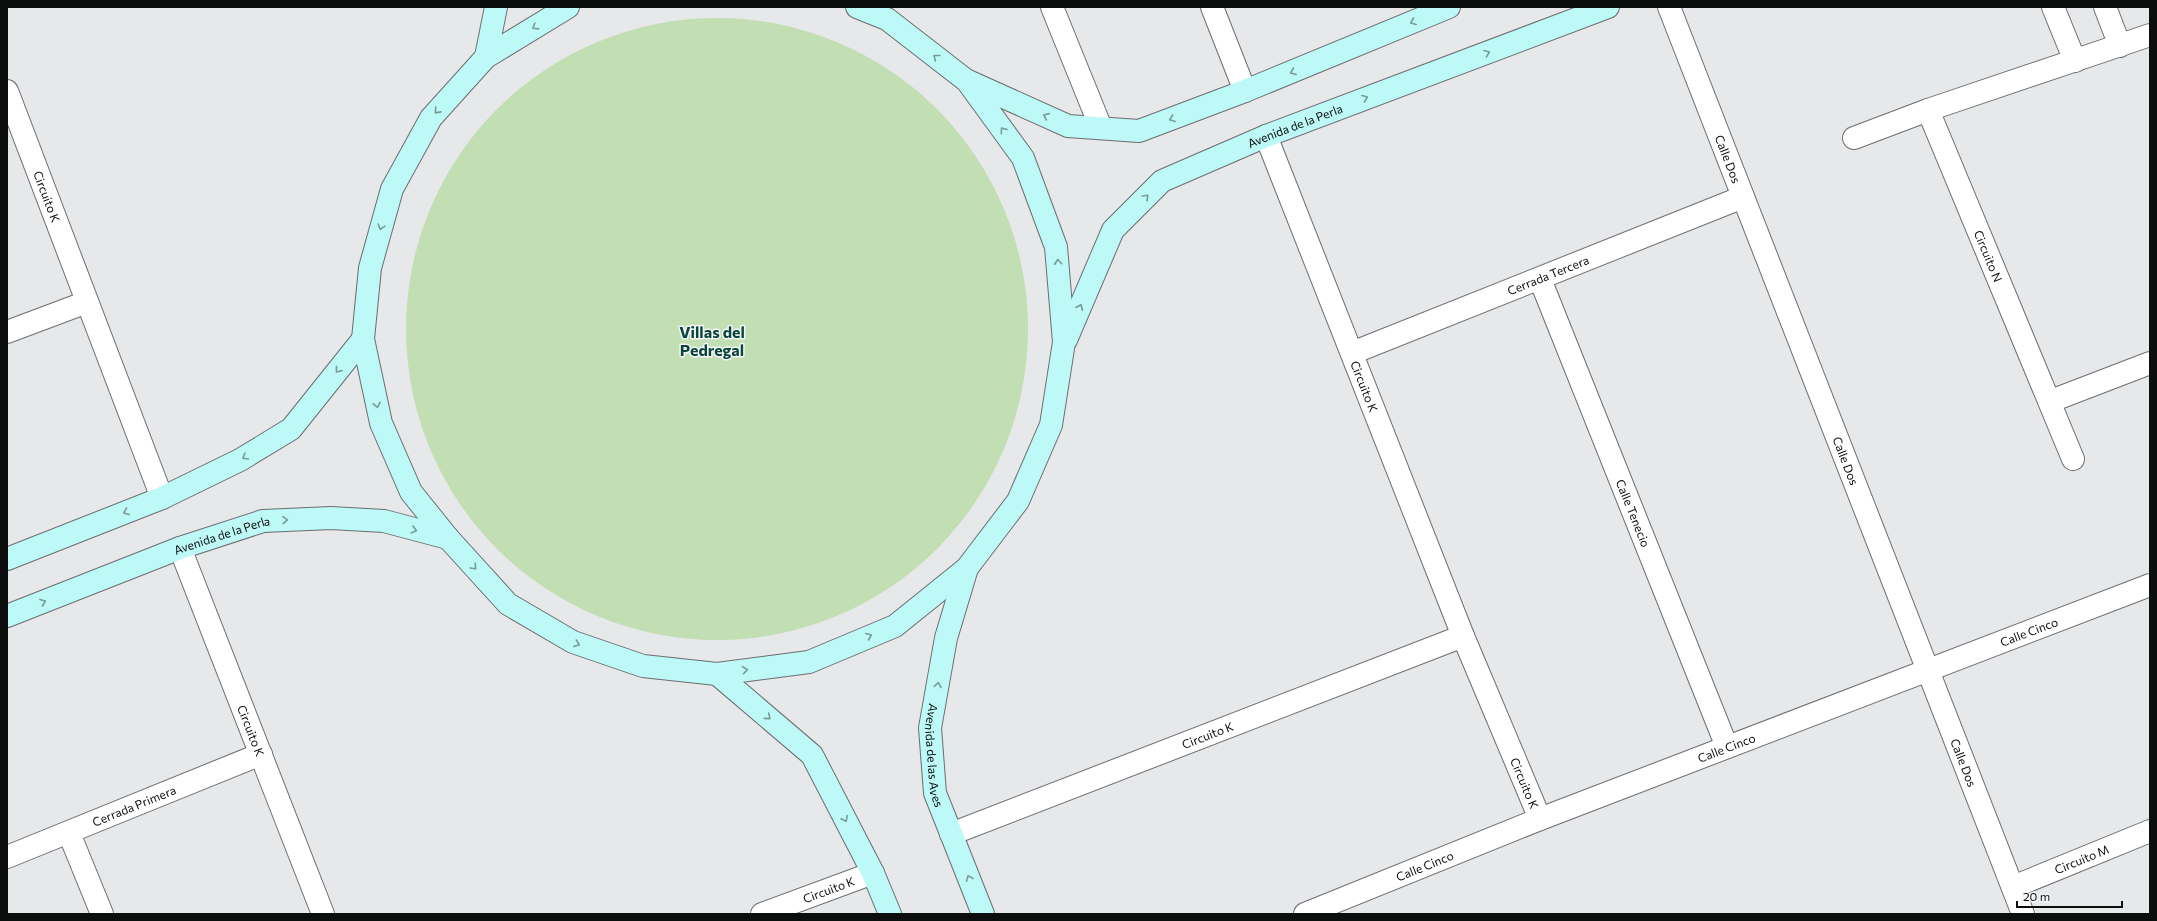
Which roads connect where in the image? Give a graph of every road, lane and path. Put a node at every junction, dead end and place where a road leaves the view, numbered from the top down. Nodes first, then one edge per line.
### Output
1 (496, 7) edge
2 (568, 7) edge
3 (857, 7) edge
4 (1052, 7) edge
5 (1212, 7) edge
6 (1449, 7) edge
7 (1608, 7) edge
8 (1669, 7) edge
9 (2053, 7) edge
10 (2105, 7) edge
11 (2150, 35) edge
12 (2120, 46) junction
13 (486, 58) junction
14 (2075, 61) junction
15 (967, 81) junction
16 (7, 91) edge
17 (1246, 91) junction
18 (1928, 110) junction
19 (1101, 128) junction
20 (1266, 136) junction
21 (1854, 138) dead end
22 (1743, 197) junction
23 (1540, 279) junction
24 (87, 302) junction
25 (7, 332) edge
26 (363, 340) junction
27 (1064, 342) junction
28 (1352, 353) junction
29 (2150, 363) edge
30 (2051, 401) junction
31 (2073, 459) dead end
32 (162, 498) junction
33 (448, 538) junction
34 (180, 548) junction
35 (7, 559) edge
36 (967, 568) junction
37 (2150, 585) edge
38 (7, 616) edge
39 (1463, 636) junction
40 (1928, 672) junction
41 (717, 674) junction
42 (1727, 747) junction
43 (261, 754) junction
44 (1540, 819) junction
45 (2150, 831) edge
46 (70, 833) junction
47 (951, 834) junction
48 (7, 857) edge
49 (873, 873) junction
50 (2012, 887) junction
51 (102, 914) edge
52 (323, 914) edge
53 (762, 914) edge
54 (890, 914) edge
55 (983, 914) edge
56 (1305, 914) edge
57 (2023, 914) edge

1 - 13 street
2 -> 13 street
15 -> 3 street
4 - 19 street
5 - 17 street
6 -> 17 street
20 -> 7 street, Avenida de la Perla
8 - 22 street, Calle Dos
9 - 14 street
10 - 12 street
11 - 12 street
12 - 14 street
13 -> 26 street
14 - 18 street
19 -> 15 street
27 -> 15 street
16 - 24 street, Circuito K
17 -> 19 street
18 - 21 street
18 - 30 street, Circuito N
27 -> 20 street, Avenida de la Perla
20 - 28 street, Circuito K
22 - 23 street, Cerrada Tercera
22 - 40 street, Calle Dos
23 - 28 street, Cerrada Tercera
23 - 42 street, Calle Tenecio
24 - 25 street
24 - 32 street, Circuito K
26 -> 32 street
26 -> 33 street
27 - 36 street
28 - 39 street, Circuito K
29 - 30 street
30 - 31 street, Circuito N
32 -> 35 street
34 -> 33 street, Avenida de la Perla
33 -> 41 street
38 -> 34 street, Avenida de la Perla
34 - 43 street, Circuito K
41 -> 36 street
47 -> 36 street, Avenida de las Aves
37 - 40 street, Calle Cinco
39 - 44 street, Circuito K
39 - 47 street, Circuito K
40 - 42 street, Calle Cinco
40 - 50 street, Calle Dos
41 -> 49 street
42 - 44 street, Calle Cinco
43 - 46 street, Cerrada Primera
43 - 52 street, Circuito K
44 - 56 street, Calle Cinco
45 - 50 street, Circuito M
46 - 48 street, Cerrada Primera
46 - 51 street
55 -> 47 street, Avenida de las Aves
49 - 53 street, Circuito K
49 - 54 street
50 - 57 street, Calle Dos

